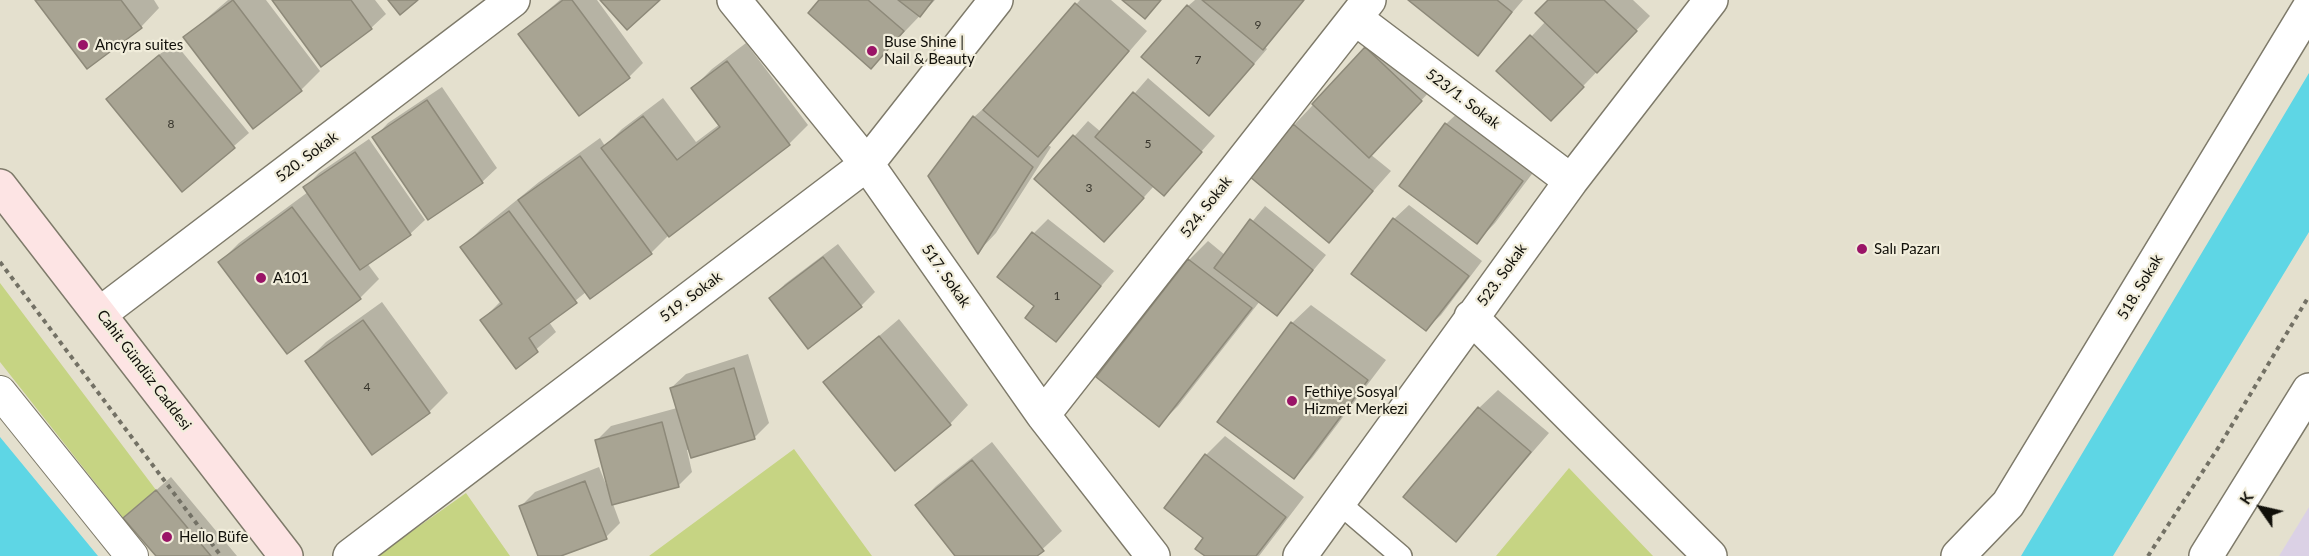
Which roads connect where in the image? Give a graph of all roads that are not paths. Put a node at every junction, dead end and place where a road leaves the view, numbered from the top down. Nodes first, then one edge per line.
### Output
1 (513, 0) edge
2 (734, 0) edge
3 (996, 0) edge
4 (1711, 0) edge
5 (2309, 8) edge
6 (1362, 9) edge
7 (867, 164) junction
8 (1571, 181) junction
9 (0, 186) edge
10 (101, 313) junction
11 (1471, 317) junction
12 (2309, 390) edge
13 (0, 392) edge
14 (1043, 415) junction
15 (1339, 502) junction
16 (132, 556) edge
17 (286, 556) edge
18 (350, 556) edge
19 (1154, 556) edge
20 (1300, 556) edge
21 (1401, 556) edge
22 (1710, 556) edge
23 (1958, 556) edge
24 (2206, 556) edge

1 - 10 street, 520. Sokak
2 - 7 street, 517. Sokak
3 - 7 street, 519. Sokak
4 - 8 street, 523. Sokak
5 - 23 street, 518. Sokak
6 - 8 street, 523/1. Sokak
6 - 14 street, 524. Sokak
7 - 14 street, 517. Sokak
7 - 18 street, 519. Sokak
8 - 11 street, 523. Sokak
9 - 10 main road, Cahit Gündüz Caddesi
10 - 17 main road, Cahit Gündüz Caddesi
11 - 15 street, 523. Sokak
11 - 22 street
12 - 24 street
13 - 16 street
14 - 19 street, 517. Sokak
15 - 20 street, 523. Sokak
15 - 21 lane

